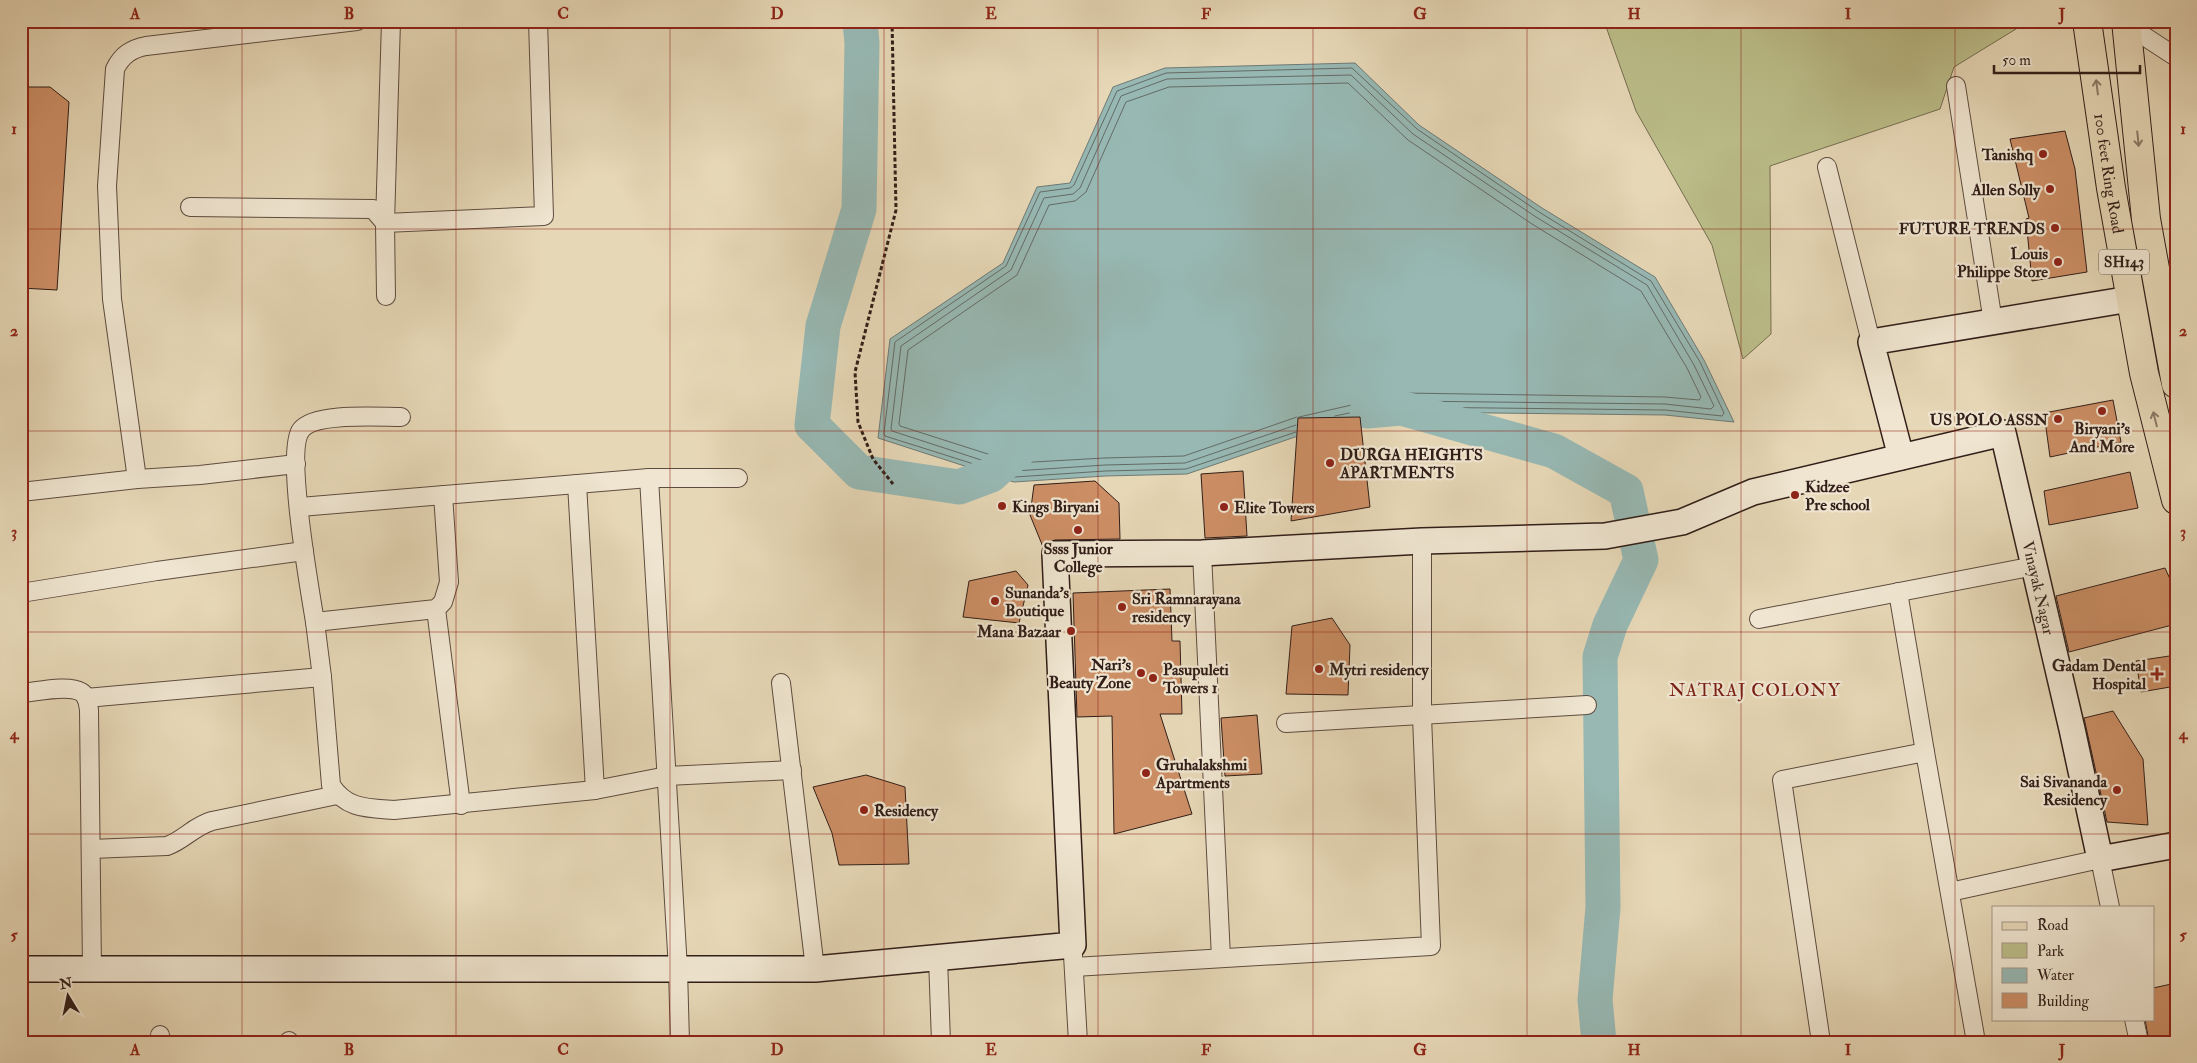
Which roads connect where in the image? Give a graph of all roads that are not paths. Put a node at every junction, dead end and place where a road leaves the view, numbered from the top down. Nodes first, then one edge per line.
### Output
1 (357, 21) edge
2 (391, 21) edge
3 (538, 21) edge
4 (2087, 21) edge
5 (2126, 23) edge
6 (242, 28) edge
7 (2176, 57) edge
8 (1956, 86) dead end
9 (1827, 167) dead end
10 (190, 207) dead end
11 (385, 223) junction
12 (2159, 293) junction
13 (386, 296) dead end
14 (2130, 299) junction
15 (1992, 322) junction
16 (1871, 342) junction
17 (2176, 384) edge
18 (401, 417) dead end
19 (1901, 457) junction
20 (296, 464) junction
21 (649, 478) junction
22 (738, 478) dead end
23 (137, 479) junction
24 (577, 484) junction
25 (21, 492) edge
26 (443, 495) junction
27 (2176, 500) edge
28 (300, 507) junction
29 (1422, 541) junction
30 (304, 551) junction
31 (1202, 553) junction
32 (2034, 566) junction
33 (1898, 592) junction
34 (21, 593) edge
35 (436, 608) junction
36 (1760, 619) dead end
37 (315, 622) junction
38 (322, 677) junction
39 (781, 683) dead end
40 (21, 693) edge
41 (86, 698) junction
42 (1587, 705) dead end
43 (1422, 716) junction
44 (1286, 723) dead end
45 (1925, 752) junction
46 (792, 770) junction
47 (667, 776) junction
48 (596, 790) junction
49 (337, 795) junction
50 (461, 805) junction
51 (2176, 845) edge
52 (91, 849) junction
53 (2100, 859) junction
54 (1950, 892) junction
55 (2110, 906) edge
56 (1074, 956) junction
57 (938, 958) junction
58 (1221, 958) junction
59 (21, 969) edge
60 (92, 969) junction
61 (678, 969) junction
62 (815, 969) junction
63 (2134, 1020) edge
64 (680, 1042) edge
65 (941, 1042) edge
66 (1078, 1042) edge
67 (1821, 1042) edge
68 (1976, 1042) edge
69 (2139, 1042) edge

1 - 6 street
2 - 11 street
3 - 11 street
14 -> 4 main road, 100 feet Ring Road / SH143
5 - 7 street
5 -> 12 main road, 100 feet Ring Road / SH143
6 - 23 street
8 - 15 street
9 - 16 street
10 - 11 street
11 - 13 street
12 - 14 street
12 - 17 main road, 100 feet Ring Road / SH143
14 - 15 street
27 -> 14 main road, 100 feet Ring Road / SH143
15 - 16 street
16 - 19 street
18 - 20 street
19 - 29 street
19 - 32 street, Vinayak Nagar
20 - 23 street
20 - 28 street
21 - 22 street
21 - 24 street
21 - 47 street
23 - 25 street
24 - 26 street
24 - 48 street
26 - 28 street
26 - 35 street
28 - 30 street
29 - 31 street
29 - 43 street
30 - 34 street
30 - 37 street
31 - 56 street
31 - 58 street
32 - 33 street
32 - 53 street, Vinayak Nagar
33 - 36 street
33 - 45 street
35 - 37 street
35 - 50 street
37 - 38 street
38 - 41 street
38 - 49 street
39 - 46 street
40 - 41 street
41 - 52 street
42 - 43 street
43 - 44 street
43 - 58 street
45 - 54 street
45 - 67 street
46 - 47 street
46 - 62 street
47 - 48 street
47 - 61 street
48 - 50 street
49 - 50 street
49 - 52 street
51 - 53 street
52 - 60 street
53 - 54 street
53 - 55 street
54 - 68 street
56 - 57 street
56 - 58 street
56 - 66 street
57 - 62 street
57 - 65 street
59 - 60 street
60 - 61 street
61 - 62 street
61 - 64 street
63 - 69 street

